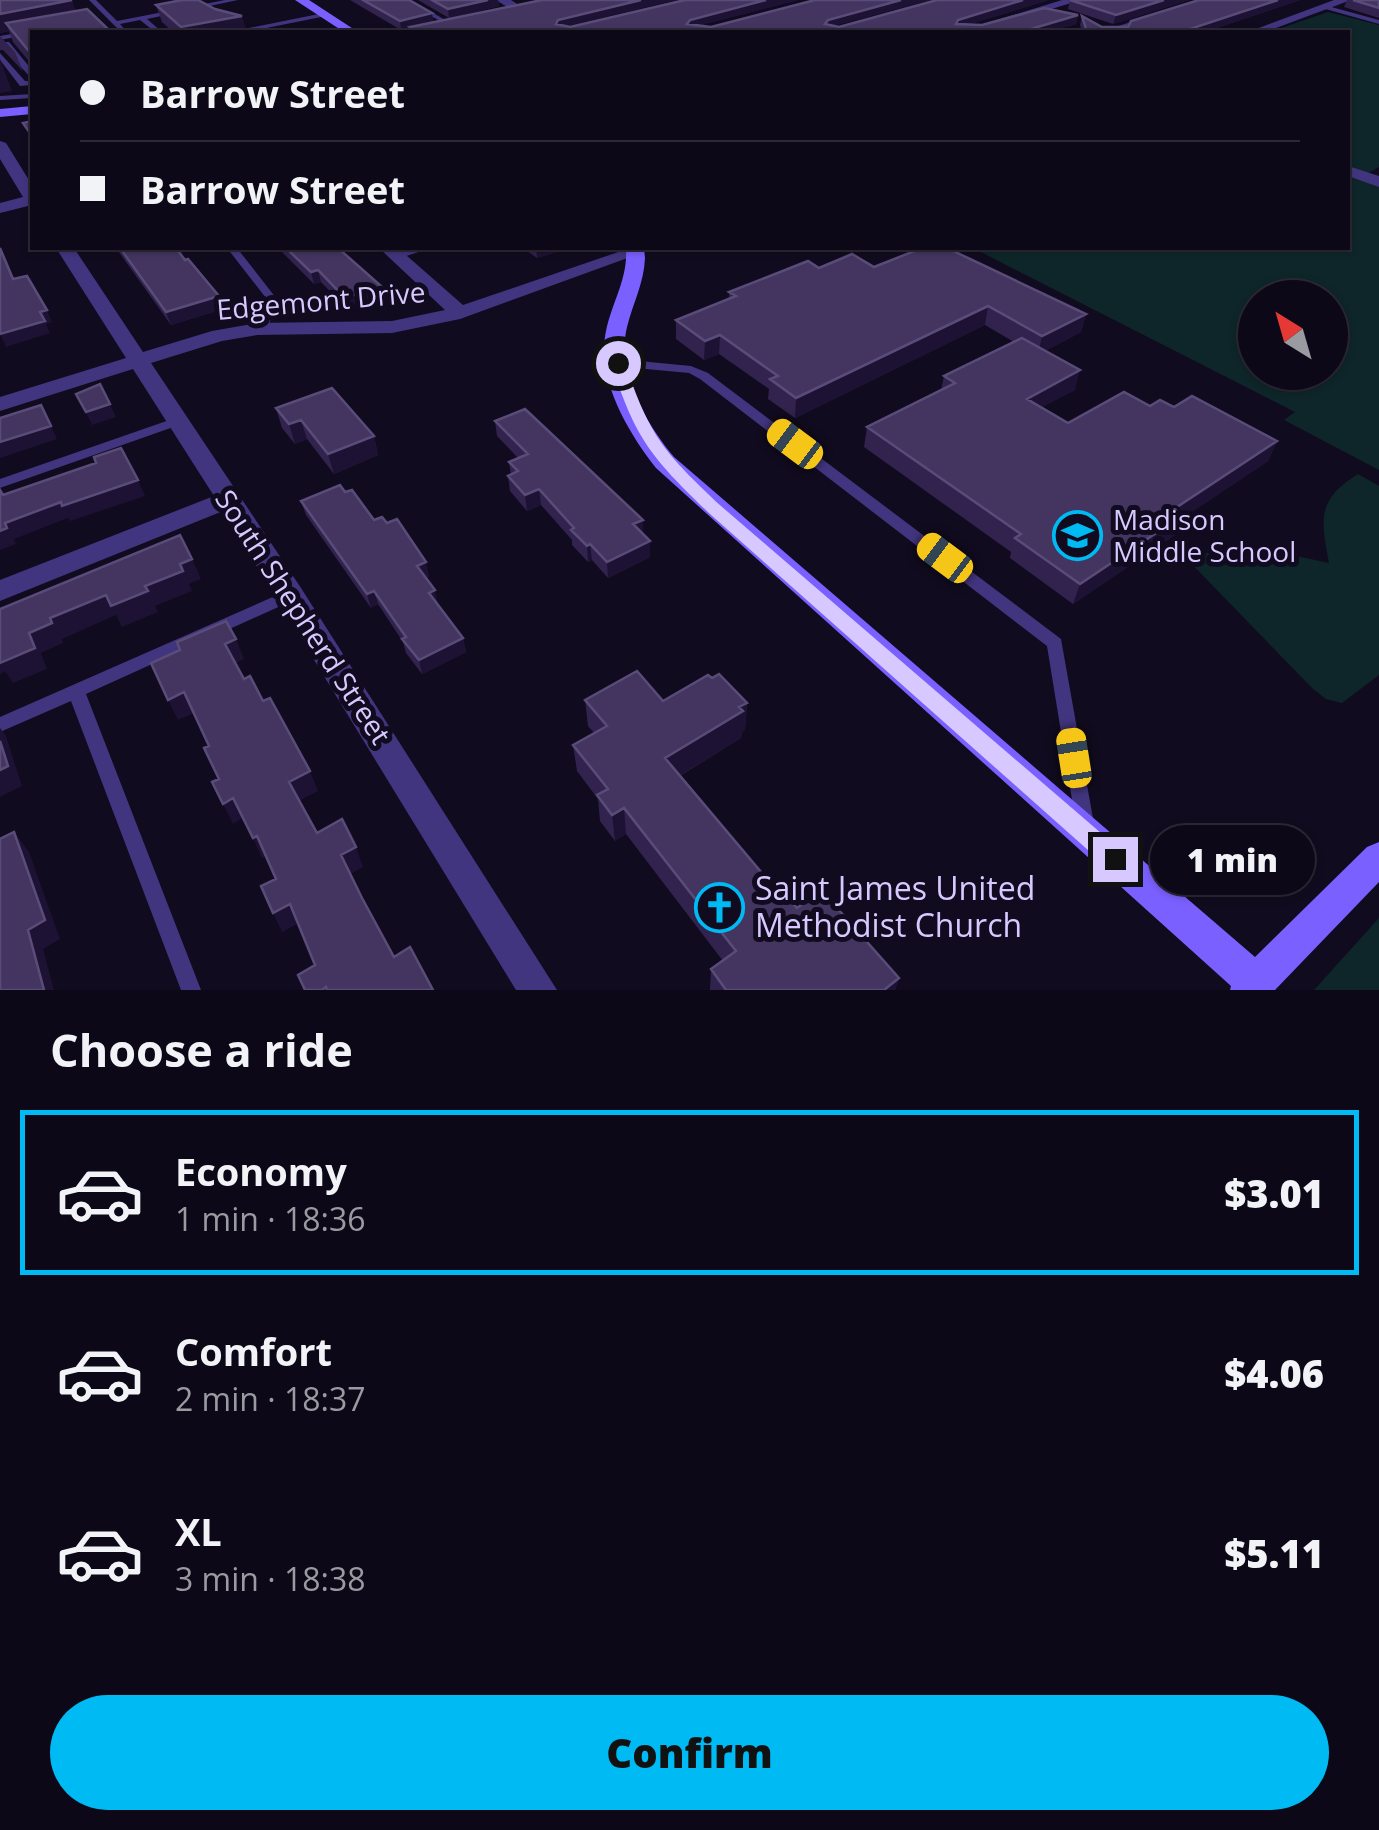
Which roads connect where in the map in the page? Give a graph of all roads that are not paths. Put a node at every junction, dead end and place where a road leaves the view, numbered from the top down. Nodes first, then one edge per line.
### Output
1 (113, 0) edge
2 (235, 0) edge
3 (301, 0) edge
4 (406, 0) edge
5 (1018, 0) edge
6 (1076, 0) edge
7 (1345, 0) edge
8 (93, 2) edge
9 (502, 6) edge
10 (198, 7) junction
11 (526, 7) edge
12 (1324, 7) junction
13 (1046, 9) junction
14 (324, 15) junction
15 (209, 17) edge
16 (142, 18) junction
17 (1148, 18) edge
18 (1078, 19) edge
19 (112, 20) junction
20 (466, 20) edge
21 (91, 21) edge
22 (1379, 22) edge
23 (218, 24) edge
24 (449, 24) junction
25 (122, 30) edge
26 (156, 30) edge
27 (240, 30) edge
28 (249, 30) edge
29 (349, 30) edge
30 (423, 30) edge
31 (971, 30) edge
32 (1107, 30) edge
33 (1260, 30) edge
34 (30, 32) edge
35 (1, 38) edge
36 (0, 55) edge
37 (27, 92) edge
38 (0, 98) edge
39 (0, 146) edge
40 (1350, 172) edge
41 (1379, 182) edge
42 (30, 196) edge
43 (30, 200) edge
44 (0, 208) edge
45 (65, 250) edge
46 (234, 250) edge
47 (636, 250) edge
48 (639, 250) edge
49 (393, 252) edge
50 (460, 313) junction
51 (264, 328) junction
52 (137, 360) junction
53 (618, 363) junction
54 (0, 404) edge
55 (178, 421) junction
56 (0, 484) edge
57 (228, 500) junction
58 (0, 591) edge
59 (290, 594) junction
60 (76, 691) junction
61 (0, 725) edge
62 (1087, 835) junction
63 (1379, 858) edge
64 (1252, 986) edge
65 (191, 990) edge
66 (538, 990) edge

1 - 8 lane
2 - 10 lane
3 - 14 street
4 - 24 lane
5 - 13 street
6 - 13 street
7 - 12 street
8 - 19 lane
9 - 11 street
10 - 15 lane
10 - 16 lane
12 - 22 lane
12 - 33 street
13 - 18 street
13 - 31 street
14 - 28 lane
14 - 29 street
16 - 19 lane
16 - 26 lane
17 - 32 lane
19 - 21 lane
19 - 25 lane
20 - 24 street
23 - 27 lane
24 - 30 street
34 - 35 lane
35 - 37 lane
36 - 37 lane
37 - 38 lane
39 - 42 street
40 - 41 street
43 - 44 street
45 - 52 street, South Shepherd Street
46 - 51 lane
47 - 50 street, Edgemont Drive
48 - 53 street
49 - 50 street
50 - 51 street, Edgemont Drive
51 - 52 street, Edgemont Drive
52 - 54 street, Edgemont Drive
52 - 55 street, South Shepherd Street
53 - 62 street
53 - 62 lane
55 - 56 lane
55 - 57 street, South Shepherd Street
57 - 58 street
57 - 59 street, South Shepherd Street
59 - 60 lane
59 - 66 street, South Shepherd Street
60 - 61 lane
60 - 65 lane
62 - 64 street
63 - 64 street

